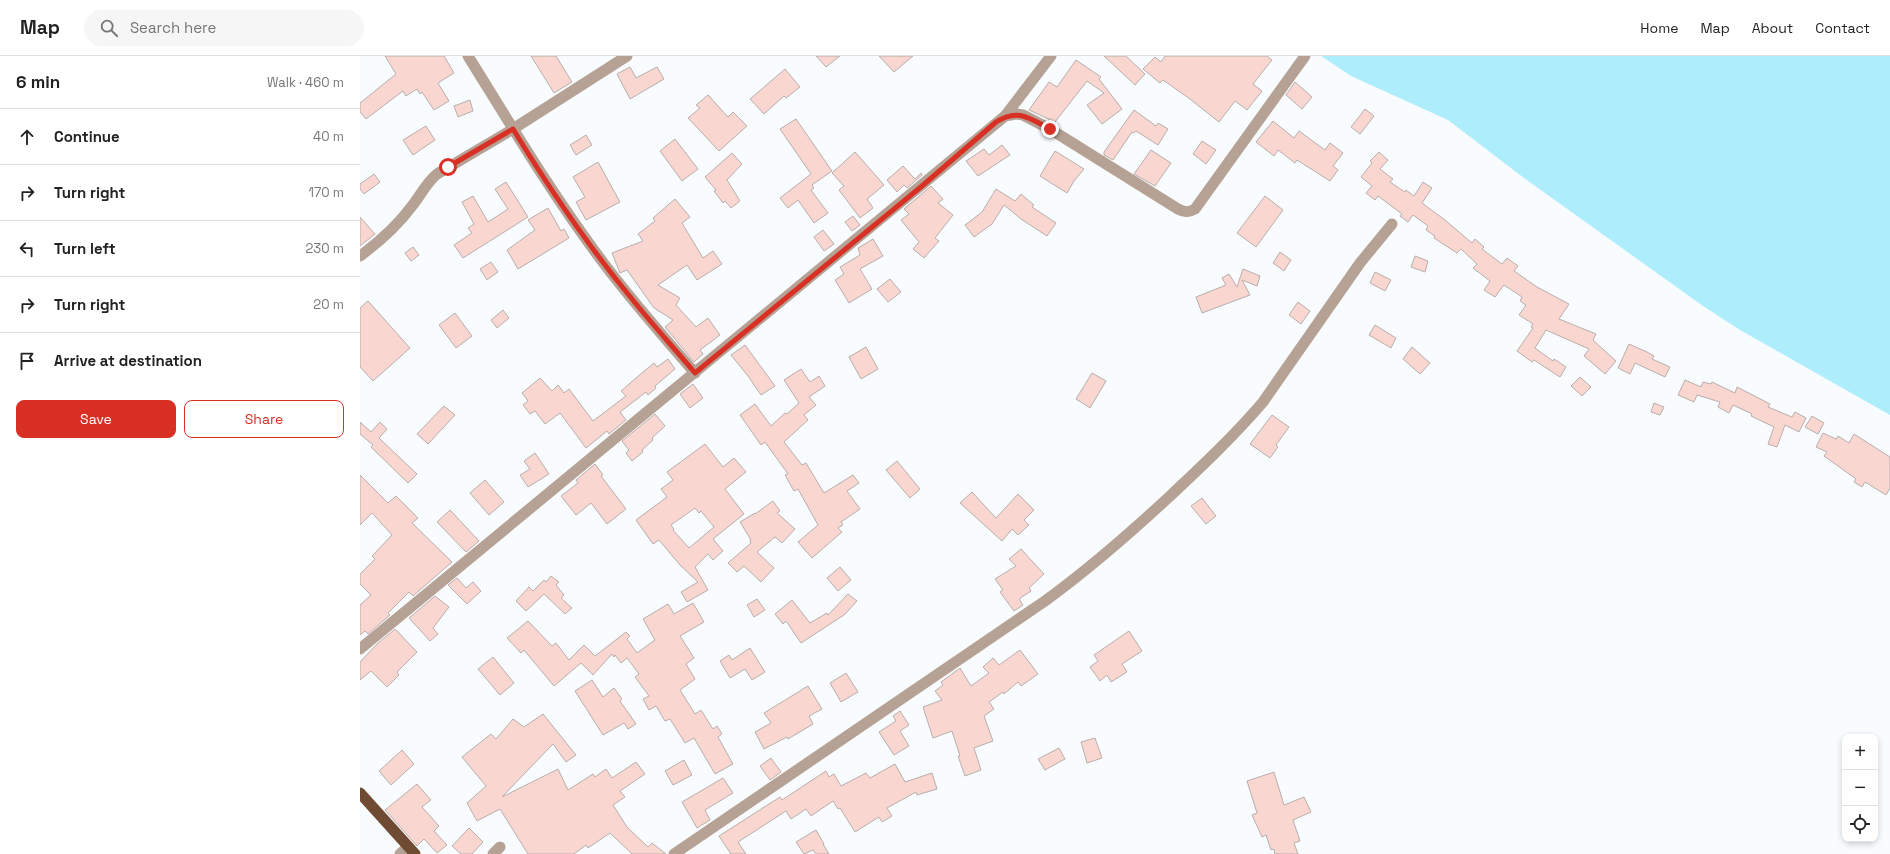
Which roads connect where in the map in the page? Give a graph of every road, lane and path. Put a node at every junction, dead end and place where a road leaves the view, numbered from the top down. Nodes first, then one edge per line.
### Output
1 (468, 56) edge
2 (627, 56) edge
3 (1050, 56) edge
4 (1305, 56) edge
5 (1005, 116) junction
6 (513, 129) junction
7 (1392, 224) dead end
8 (360, 256) edge
9 (695, 373) junction
10 (360, 649) edge
11 (360, 793) edge
12 (408, 852) edge
13 (674, 854) edge

1 - 6 street
2 - 6 street
3 - 5 street
4 - 5 street
5 - 9 street
6 - 8 street
6 - 9 street
7 - 13 street
9 - 10 street
11 - 12 highway

